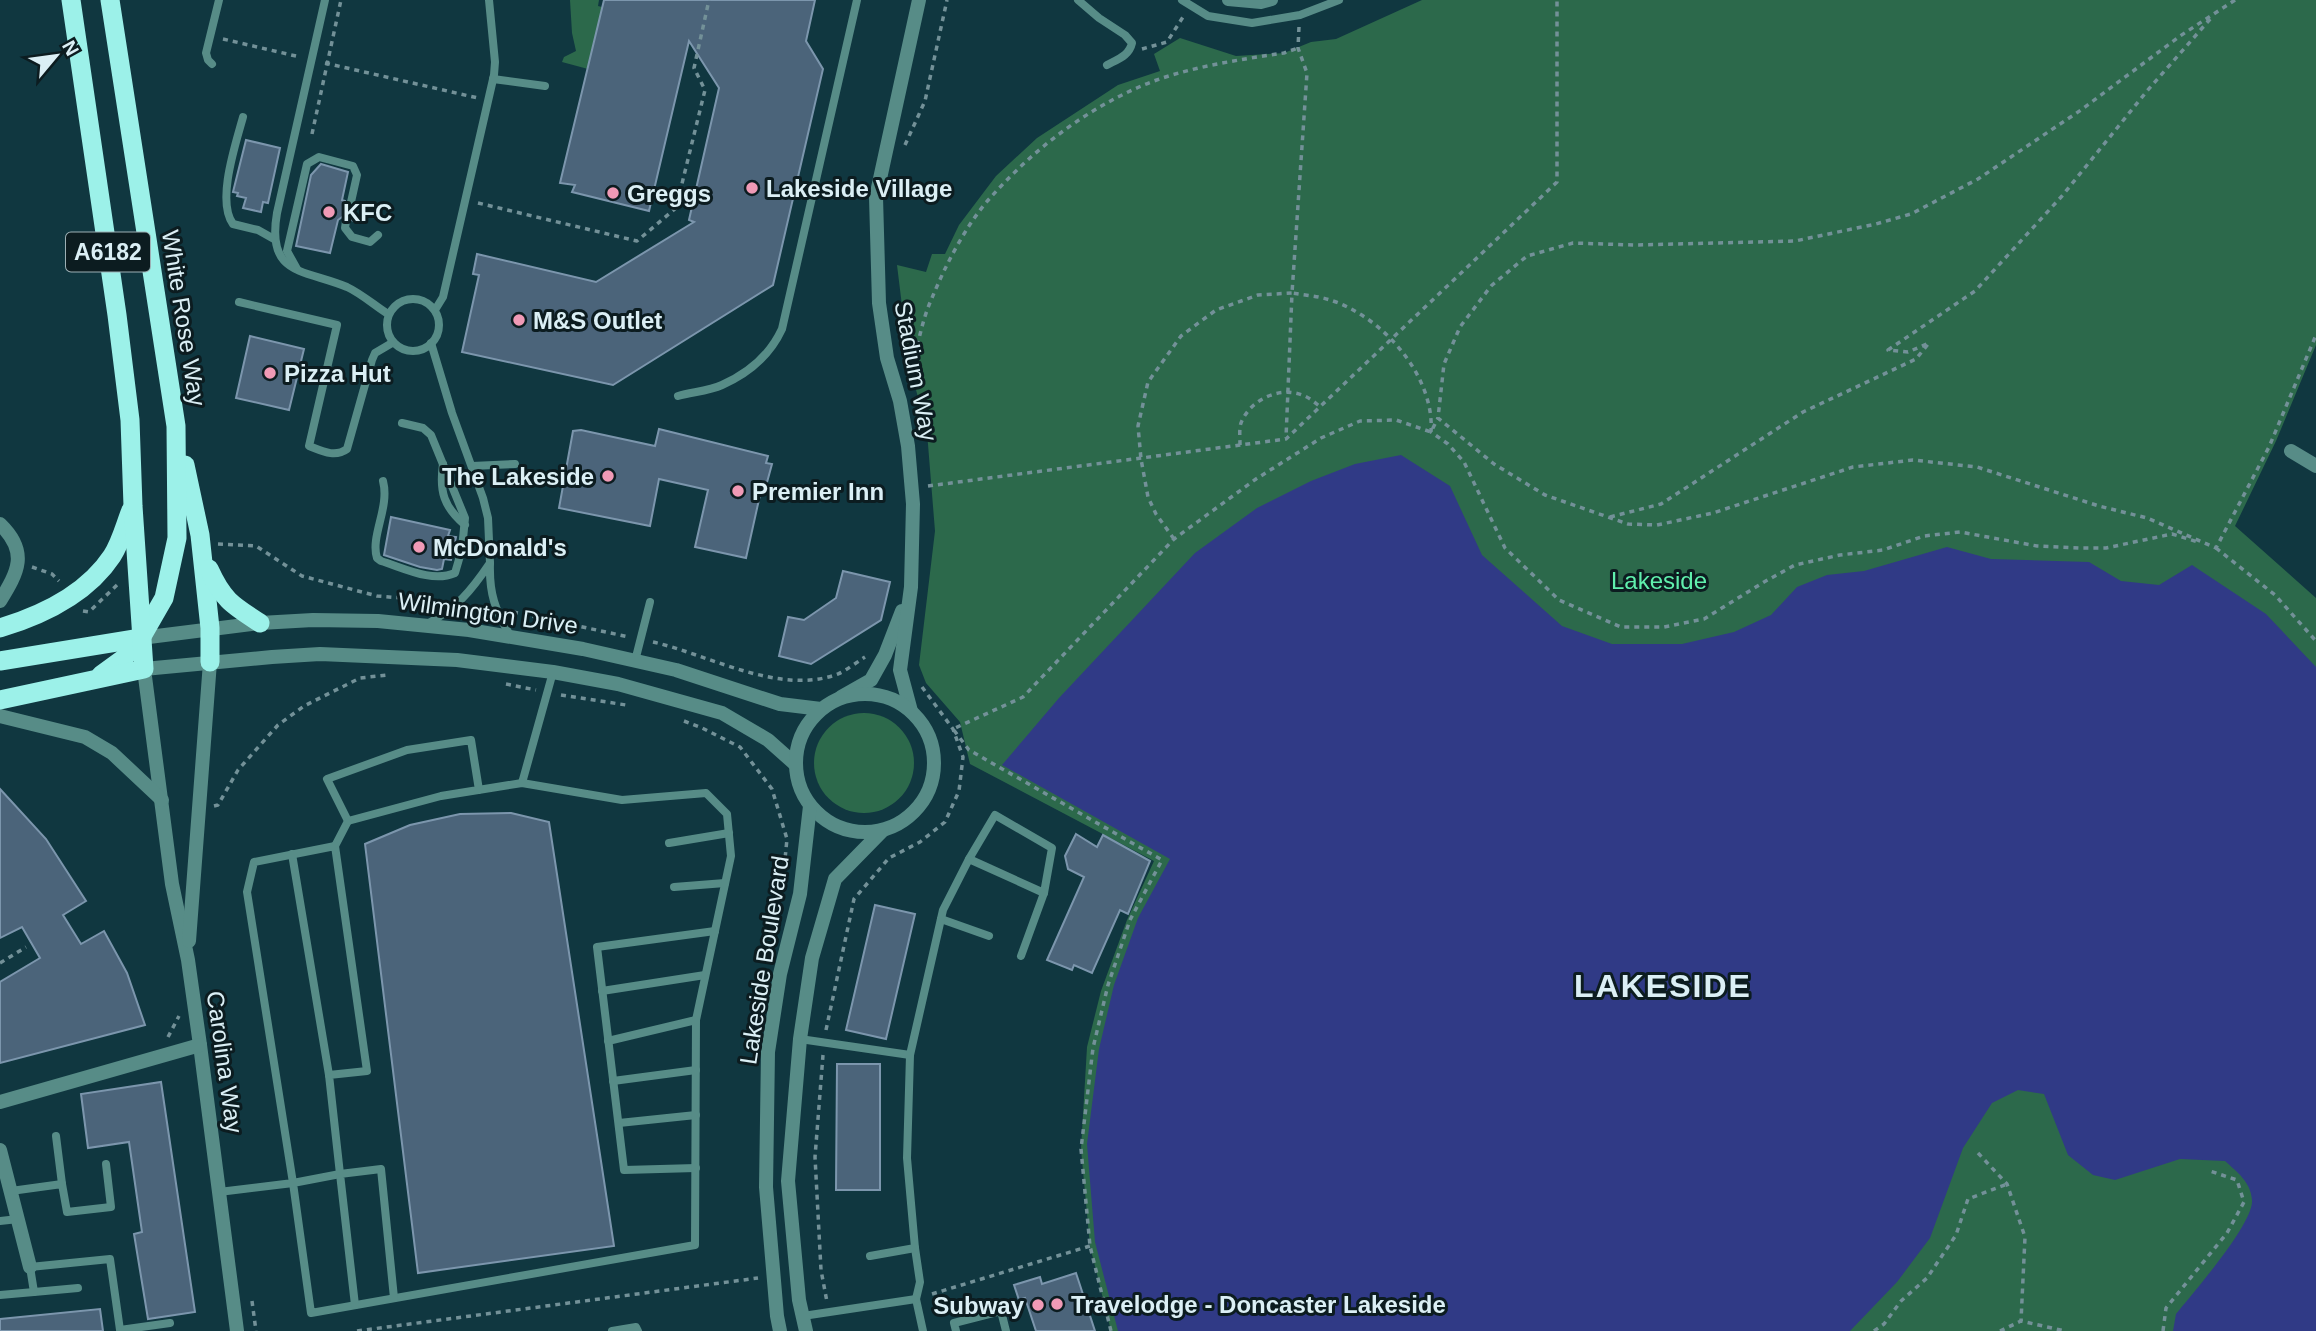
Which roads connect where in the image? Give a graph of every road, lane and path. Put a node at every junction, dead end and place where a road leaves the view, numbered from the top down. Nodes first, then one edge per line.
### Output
1 (71, 0) edge
2 (110, 0) edge
3 (219, 0) edge
4 (325, 0) edge
5 (341, 0) edge
6 (489, 0) edge
7 (709, 0) edge
8 (856, 0) edge
9 (919, 0) edge
10 (947, 0) edge
11 (1078, 0) edge
12 (1182, 0) edge
13 (1228, 0) edge
14 (1272, 0) edge
15 (1339, 0) edge
16 (1557, 0) edge
17 (2235, 0) edge
18 (1190, 5) junction
19 (2213, 15) junction
20 (210, 36) junction
21 (1130, 50) junction
22 (312, 59) junction
23 (327, 63) junction
24 (212, 64) dead end
25 (1107, 65) dead end
26 (493, 79) junction
27 (545, 86) dead end
28 (488, 101) junction
29 (243, 117) dead end
30 (312, 134) dead end
31 (904, 148) dead end
32 (466, 200) junction
33 (351, 202) dead end
34 (346, 221) dead end
35 (378, 235) dead end
36 (274, 239) junction
37 (298, 271) junction
38 (1292, 293) junction
39 (239, 302) dead end
40 (435, 310) junction
41 (388, 314) junction
42 (2316, 335) edge
43 (1393, 340) junction
44 (392, 343) junction
45 (431, 343) junction
46 (2311, 348) junction
47 (2316, 351) edge
48 (906, 371) dead end
49 (1288, 392) junction
50 (678, 396) dead end
51 (1321, 407) junction
52 (1438, 418) junction
53 (402, 424) dead end
54 (176, 426) junction
55 (1431, 432) junction
56 (1286, 439) junction
57 (1240, 445) junction
58 (2291, 450) dead end
59 (1140, 459) junction
60 (514, 464) dead end
61 (472, 466) junction
62 (2316, 466) edge
63 (927, 476) dead end
64 (383, 481) dead end
65 (928, 486) junction
66 (929, 496) dead end
67 (133, 506) junction
68 (1608, 518) junction
69 (0, 524) edge
70 (1174, 539) junction
71 (202, 545) junction
72 (2216, 548) junction
73 (490, 563) junction
74 (911, 587) junction
75 (0, 601) edge
76 (650, 602) dead end
77 (260, 623) junction
78 (424, 625) junction
79 (0, 628) edge
80 (210, 628) junction
81 (511, 637) junction
82 (141, 638) junction
83 (2316, 641) edge
84 (0, 661) edge
85 (635, 661) junction
86 (210, 662) junction
87 (145, 669) junction
88 (553, 672) junction
89 (389, 675) dead end
90 (94, 680) junction
91 (504, 684) dead end
92 (920, 684) dead end
93 (548, 692) junction
94 (841, 698) junction
95 (0, 700) edge
96 (632, 706) dead end
97 (821, 709) junction
98 (911, 711) junction
99 (0, 716) edge
100 (679, 720) dead end
101 (953, 729) junction
102 (795, 764) junction
103 (522, 783) junction
104 (479, 790) junction
105 (162, 800) junction
106 (218, 806) junction
107 (810, 806) junction
108 (199, 808) junction
109 (215, 816) dead end
110 (348, 821) junction
111 (882, 831) junction
112 (729, 833) junction
113 (669, 843) dead end
114 (335, 846) junction
115 (292, 854) junction
116 (968, 859) junction
117 (725, 883) junction
118 (674, 887) dead end
119 (782, 888) dead end
120 (1044, 893) junction
121 (941, 919) junction
122 (715, 931) junction
123 (989, 936) dead end
124 (26, 947) dead end
125 (1021, 956) dead end
126 (188, 960) junction
127 (0, 963) edge
128 (705, 975) junction
129 (602, 991) junction
130 (180, 1014) dead end
131 (696, 1020) junction
132 (800, 1039) junction
133 (608, 1041) junction
134 (162, 1042) dead end
135 (824, 1044) junction
136 (200, 1045) junction
137 (910, 1055) junction
138 (696, 1070) junction
139 (329, 1075) junction
140 (613, 1081) junction
141 (0, 1102) edge
142 (696, 1115) junction
143 (619, 1123) junction
144 (56, 1136) dead end
145 (0, 1150) edge
146 (1978, 1153) dead end
147 (106, 1164) dead end
148 (696, 1168) junction
149 (2207, 1170) dead end
150 (340, 1174) junction
151 (293, 1183) junction
152 (62, 1184) junction
153 (2007, 1184) junction
154 (11, 1191) junction
155 (219, 1192) junction
156 (18, 1219) junction
157 (0, 1221) edge
158 (1090, 1246) junction
159 (915, 1248) junction
160 (870, 1256) dead end
161 (30, 1267) junction
162 (821, 1270) junction
163 (797, 1273) junction
164 (773, 1276) junction
165 (78, 1287) dead end
166 (34, 1292) junction
167 (250, 1292) dead end
168 (0, 1295) edge
169 (394, 1298) junction
170 (916, 1298) junction
171 (355, 1305) junction
172 (828, 1312) junction
173 (2021, 1321) junction
174 (170, 1323) dead end
175 (805, 1324) edge
176 (237, 1331) edge
177 (256, 1331) edge
178 (357, 1331) edge
179 (612, 1331) edge
180 (638, 1331) edge
181 (780, 1331) edge
182 (923, 1331) edge
183 (956, 1331) edge
184 (1006, 1331) edge
185 (1111, 1331) edge
186 (1874, 1331) edge
187 (2000, 1331) edge
188 (2065, 1331) edge
189 (2163, 1331) edge

1 - 67 highway, A6182
2 - 54 highway, White Rose Way / A6182
3 - 20 lane
4 - 22 lane
5 - 23 path
6 - 26 lane
7 - 32 path
8 - 50 lane
9 - 74 street, Stadium Way
10 - 31 path
11 - 21 lane
12 - 18 lane
13 - 14 street
15 - 18 lane
16 - 43 path
17 - 19 path
18 - 21 path
19 - 52 path
19 - 68 path
20 - 22 path
20 - 24 lane
21 - 25 lane
22 - 23 path
22 - 36 lane
23 - 28 path
23 - 30 path
26 - 27 lane
26 - 28 lane
28 - 32 lane
29 - 36 lane
32 - 40 lane
33 - 37 lane
34 - 35 lane
36 - 37 lane
37 - 41 lane
38 - 43 path
38 - 48 path
38 - 49 path
38 - 59 path
39 - 44 lane
40 - 41 lane
40 - 45 lane
41 - 44 lane
42 - 46 path
43 - 51 path
43 - 55 path
44 - 45 lane
45 - 61 lane
46 - 47 path
46 - 72 path
49 - 51 path
49 - 56 path
49 - 57 path
51 - 56 path
52 - 55 path
52 - 68 path
53 - 64 lane
54 - 71 highway
54 - 82 highway, White Rose Way / A6182
55 - 70 path
55 - 72 path
56 - 57 path
57 - 59 path
58 - 62 street
59 - 65 path
59 - 70 path
60 - 61 lane
61 - 73 lane
63 - 65 path
65 - 66 path
67 - 79 highway, A6182
67 - 82 highway, A6182
68 - 72 path
69 - 75 street
70 - 101 path
71 - 77 highway
71 - 80 highway
72 - 83 path
73 - 78 lane
73 - 81 lane
74 - 94 street, Stadium Way
74 - 98 street, Stadium Way
76 - 85 lane
77 - 78 street, Wilmington Drive
77 - 80 street, Wilmington Drive
78 - 81 street, Wilmington Drive
80 - 82 street, Wilmington Drive
80 - 86 highway
81 - 85 street, Wilmington Drive
82 - 84 highway
82 - 87 highway, A6182
82 - 90 highway, White Rose Way
85 - 97 street, Wilmington Drive
86 - 87 street, Wilmington Drive
86 - 88 street, Wilmington Drive
86 - 108 street
87 - 90 highway, White Rose Way
87 - 105 street, Carolina Way
88 - 93 lane
88 - 102 street, Wilmington Drive
89 - 106 path
90 - 95 highway, White Rose Way
91 - 93 path
92 - 101 path
93 - 96 path
93 - 103 lane
94 - 97 street
94 - 98 street
97 - 102 street
98 - 111 street
99 - 105 street
100 - 119 path
101 - 135 path
101 - 158 path
102 - 107 street
103 - 104 lane
103 - 112 lane
104 - 110 lane
104 - 110 lane
105 - 126 street, Carolina Way
106 - 108 path
106 - 109 path
107 - 111 street
107 - 164 street, Lakeside Boulevard
108 - 126 street
110 - 114 lane
111 - 132 street, Lakeside Boulevard
112 - 113 lane
112 - 117 lane
114 - 115 lane
114 - 139 lane
115 - 139 lane
115 - 151 lane
116 - 120 lane
116 - 120 lane
116 - 121 lane
117 - 118 lane
117 - 122 lane
120 - 125 lane
121 - 123 lane
121 - 137 lane
122 - 128 lane
122 - 129 lane
124 - 127 path
126 - 136 street, Carolina Way
128 - 129 lane
128 - 131 lane
129 - 133 lane
130 - 134 path
131 - 133 lane
131 - 138 lane
132 - 135 lane
132 - 163 street, Lakeside Boulevard
133 - 140 lane
135 - 137 lane
135 - 162 path
136 - 141 street
136 - 155 street, Carolina Way
137 - 159 lane
138 - 140 lane
138 - 142 lane
139 - 150 lane
140 - 143 lane
142 - 143 lane
142 - 148 lane
143 - 148 lane
144 - 152 lane
145 - 154 street
146 - 153 path
147 - 152 lane
148 - 169 lane
149 - 189 path
150 - 151 lane
150 - 169 lane
150 - 171 lane
151 - 155 lane
151 - 171 lane
152 - 154 lane
153 - 173 path
153 - 186 path
154 - 156 street
155 - 176 street, Carolina Way
156 - 157 lane
156 - 161 street
158 - 170 path
158 - 185 path
159 - 160 lane
159 - 170 lane
161 - 166 lane
161 - 174 lane
162 - 163 path
162 - 172 path
163 - 175 street, Lakeside Boulevard
164 - 178 path
164 - 181 street, Lakeside Boulevard
165 - 166 lane
166 - 168 lane
167 - 177 path
169 - 171 lane
170 - 172 lane
170 - 182 lane
172 - 175 lane
173 - 187 path
173 - 188 path
179 - 180 lane
183 - 184 lane

